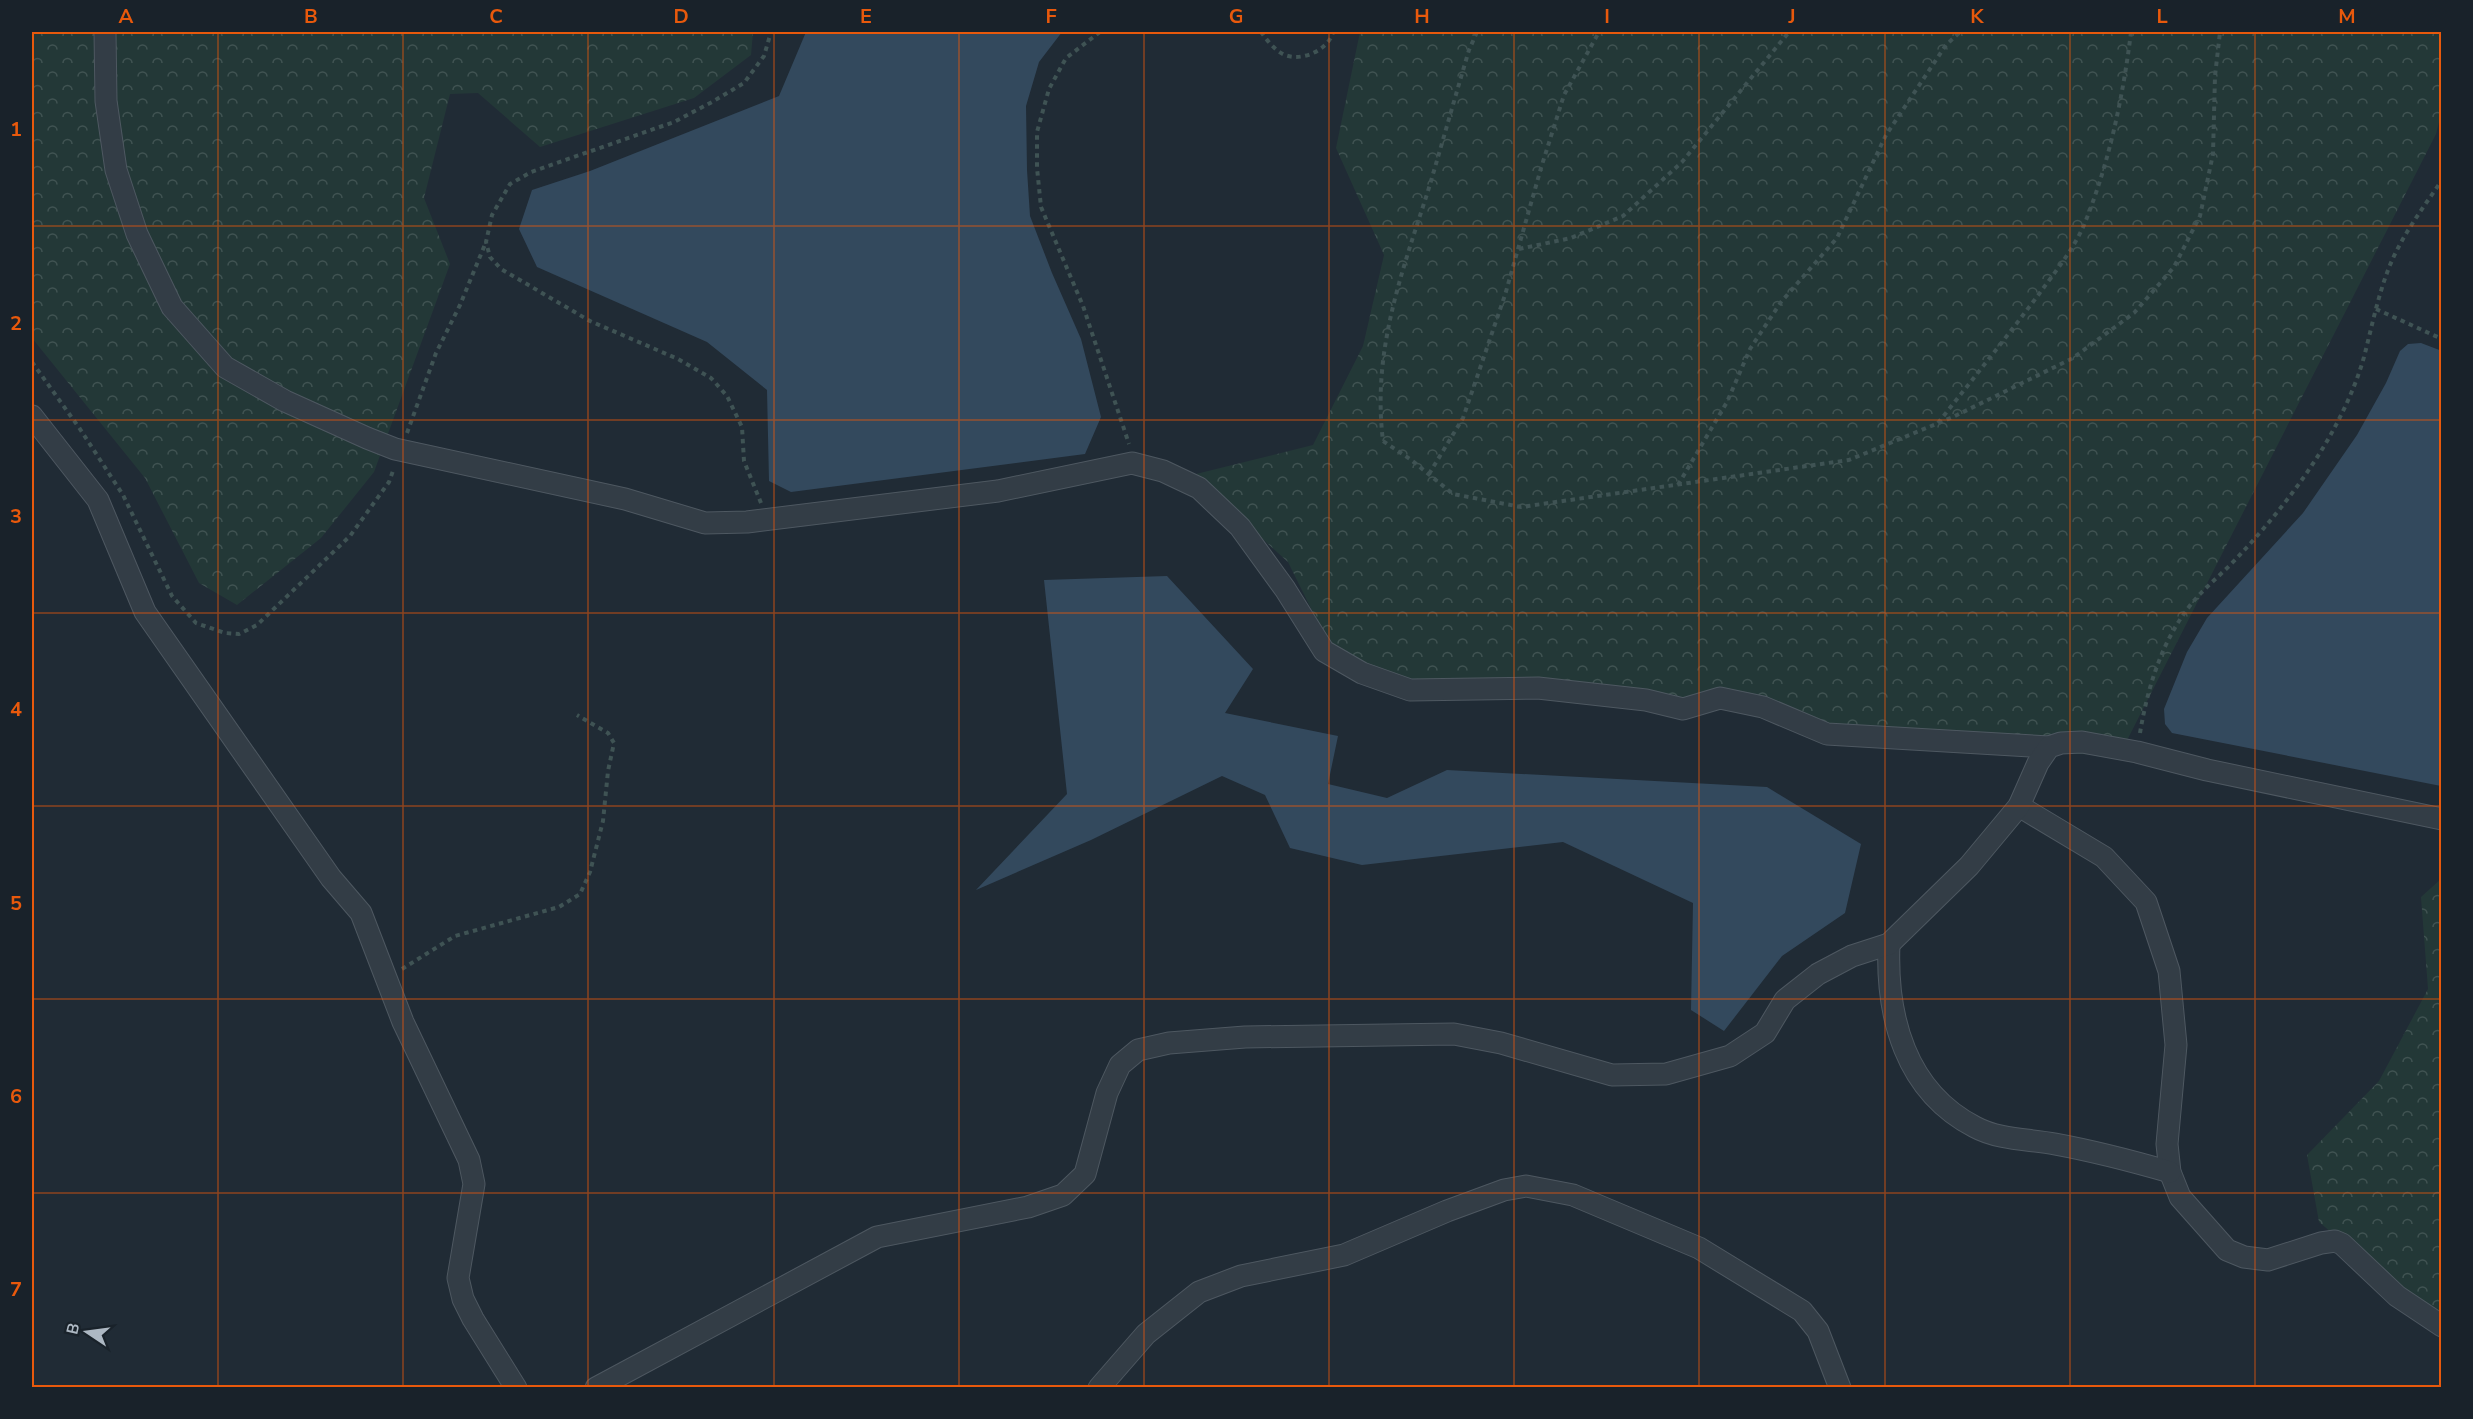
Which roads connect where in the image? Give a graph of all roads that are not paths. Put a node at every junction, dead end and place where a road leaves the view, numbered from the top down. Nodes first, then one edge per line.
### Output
1 (105, 32) edge
2 (32, 416) edge
3 (2049, 747) junction
4 (2019, 806) junction
5 (2442, 819) edge
6 (1888, 944) junction
7 (2170, 1172) junction
8 (2442, 1326) edge
9 (516, 1388) edge
10 (596, 1388) edge
11 (1099, 1388) edge
12 (1840, 1388) edge

1 - 3 street
2 - 9 street
3 - 4 street
3 - 5 street
4 - 6 street
4 - 7 street
6 - 7 street
6 - 10 street
7 - 8 street
11 - 12 street

